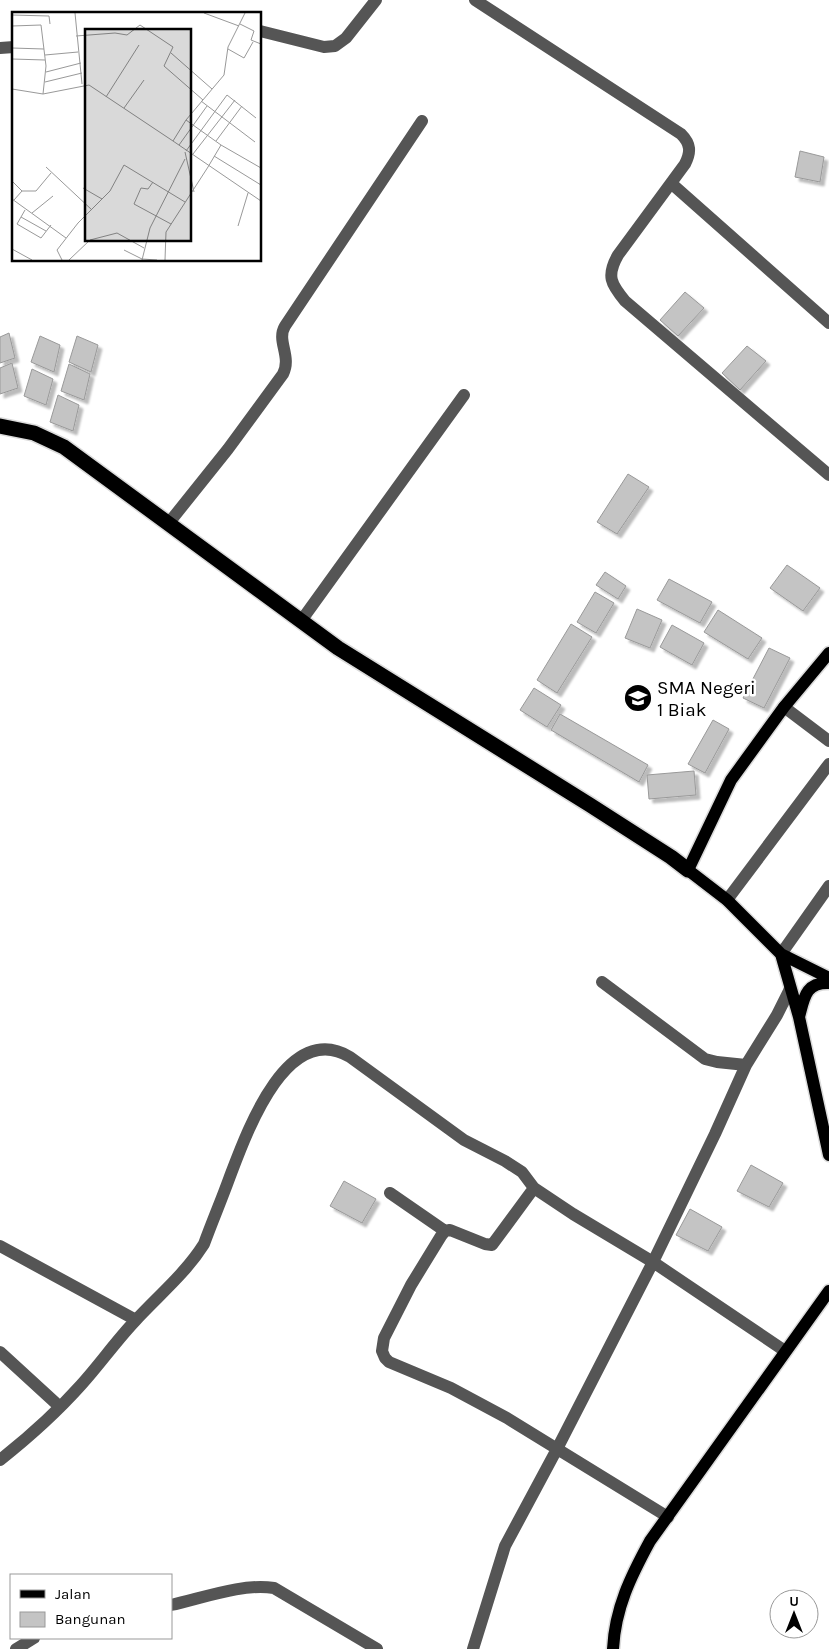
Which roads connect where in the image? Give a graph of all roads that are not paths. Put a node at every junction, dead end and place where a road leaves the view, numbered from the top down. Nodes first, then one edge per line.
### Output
1 (376, 0) edge
2 (475, 0) edge
3 (261, 31) edge
4 (422, 121) dead end
5 (672, 184) junction
6 (829, 323) edge
7 (464, 395) dead end
8 (0, 426) edge
9 (829, 475) edge
10 (168, 524) junction
11 (301, 621) junction
12 (829, 653) edge
13 (784, 707) junction
14 (829, 741) edge
15 (829, 764) edge
16 (688, 870) junction
17 (829, 886) edge
18 (727, 900) junction
19 (781, 954) junction
20 (829, 978) edge
21 (602, 982) dead end
22 (829, 983) edge
23 (790, 989) junction
24 (799, 1018) junction
25 (746, 1064) junction
26 (829, 1155) edge
27 (534, 1188) junction
28 (390, 1193) dead end
29 (445, 1232) junction
30 (0, 1246) edge
31 (652, 1262) junction
32 (829, 1291) edge
33 (136, 1320) junction
34 (785, 1350) junction
35 (0, 1352) edge
36 (60, 1407) junction
37 (557, 1449) junction
38 (0, 1460) edge
39 (668, 1517) junction
40 (172, 1604) edge
41 (32, 1639) edge
42 (16, 1649) edge
43 (377, 1649) edge
44 (473, 1649) edge
45 (613, 1649) edge

1 - 3 street
2 - 5 street
4 - 10 street
5 - 6 street
5 - 9 street
7 - 11 street
8 - 10 highway
10 - 11 highway
11 - 16 highway
12 - 13 main road
13 - 14 street
13 - 16 main road
15 - 18 street
16 - 18 main road
17 - 19 street
18 - 19 main road
19 - 20 main road
19 - 23 main road
21 - 25 street
22 - 24 main road
23 - 24 main road
23 - 25 street
24 - 26 main road
25 - 31 street
27 - 29 street
27 - 31 street
27 - 33 street
28 - 29 street
29 - 37 street
30 - 33 street
31 - 34 street
31 - 37 street
32 - 34 main road
33 - 36 street
34 - 39 main road
35 - 36 street
36 - 38 street
37 - 39 street
37 - 44 street
39 - 45 main road
40 - 43 street
41 - 42 street

